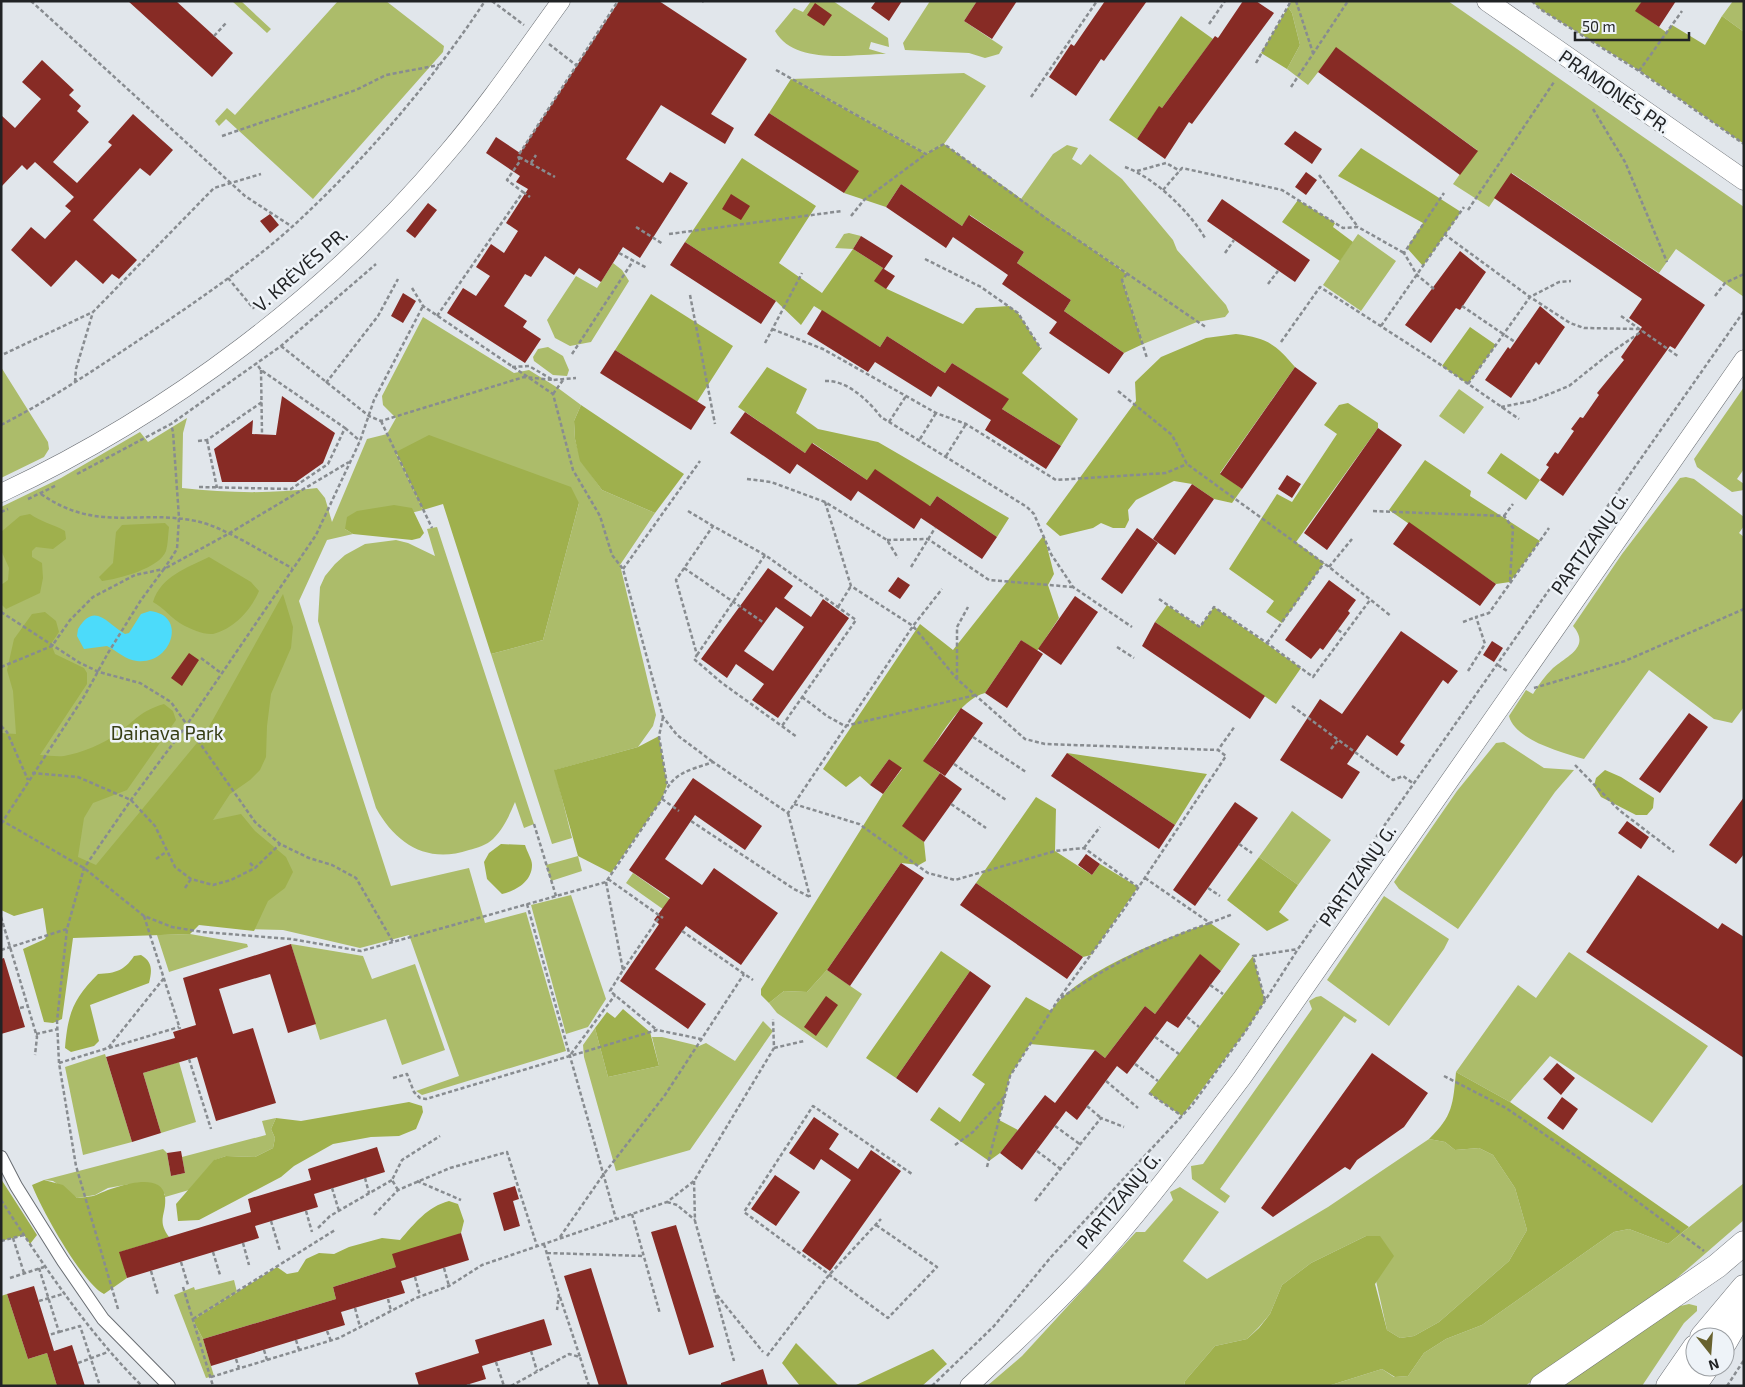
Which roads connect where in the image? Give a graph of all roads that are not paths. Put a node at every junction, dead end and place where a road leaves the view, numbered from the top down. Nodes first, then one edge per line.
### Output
1 (561, 1) edge
2 (1487, 1) edge
3 (1744, 180) edge
4 (1744, 359) edge
5 (1, 493) edge
6 (1, 1157) edge
7 (1744, 1243) edge
8 (1744, 1287) edge
9 (1744, 1309) edge
10 (1710, 1327) edge
11 (1734, 1327) edge
12 (1685, 1362) edge
13 (169, 1386) edge
14 (969, 1386) edge
15 (1542, 1386) edge
16 (1668, 1386) edge

1 - 5 street, V. KRĖVĖS PR.
2 - 3 main road, PRAMONĖS PR.
4 - 14 street, PARTIZANŲ G.
6 - 13 street
7 - 15 highway
8 - 10 highway
9 - 11 highway
12 - 16 highway

